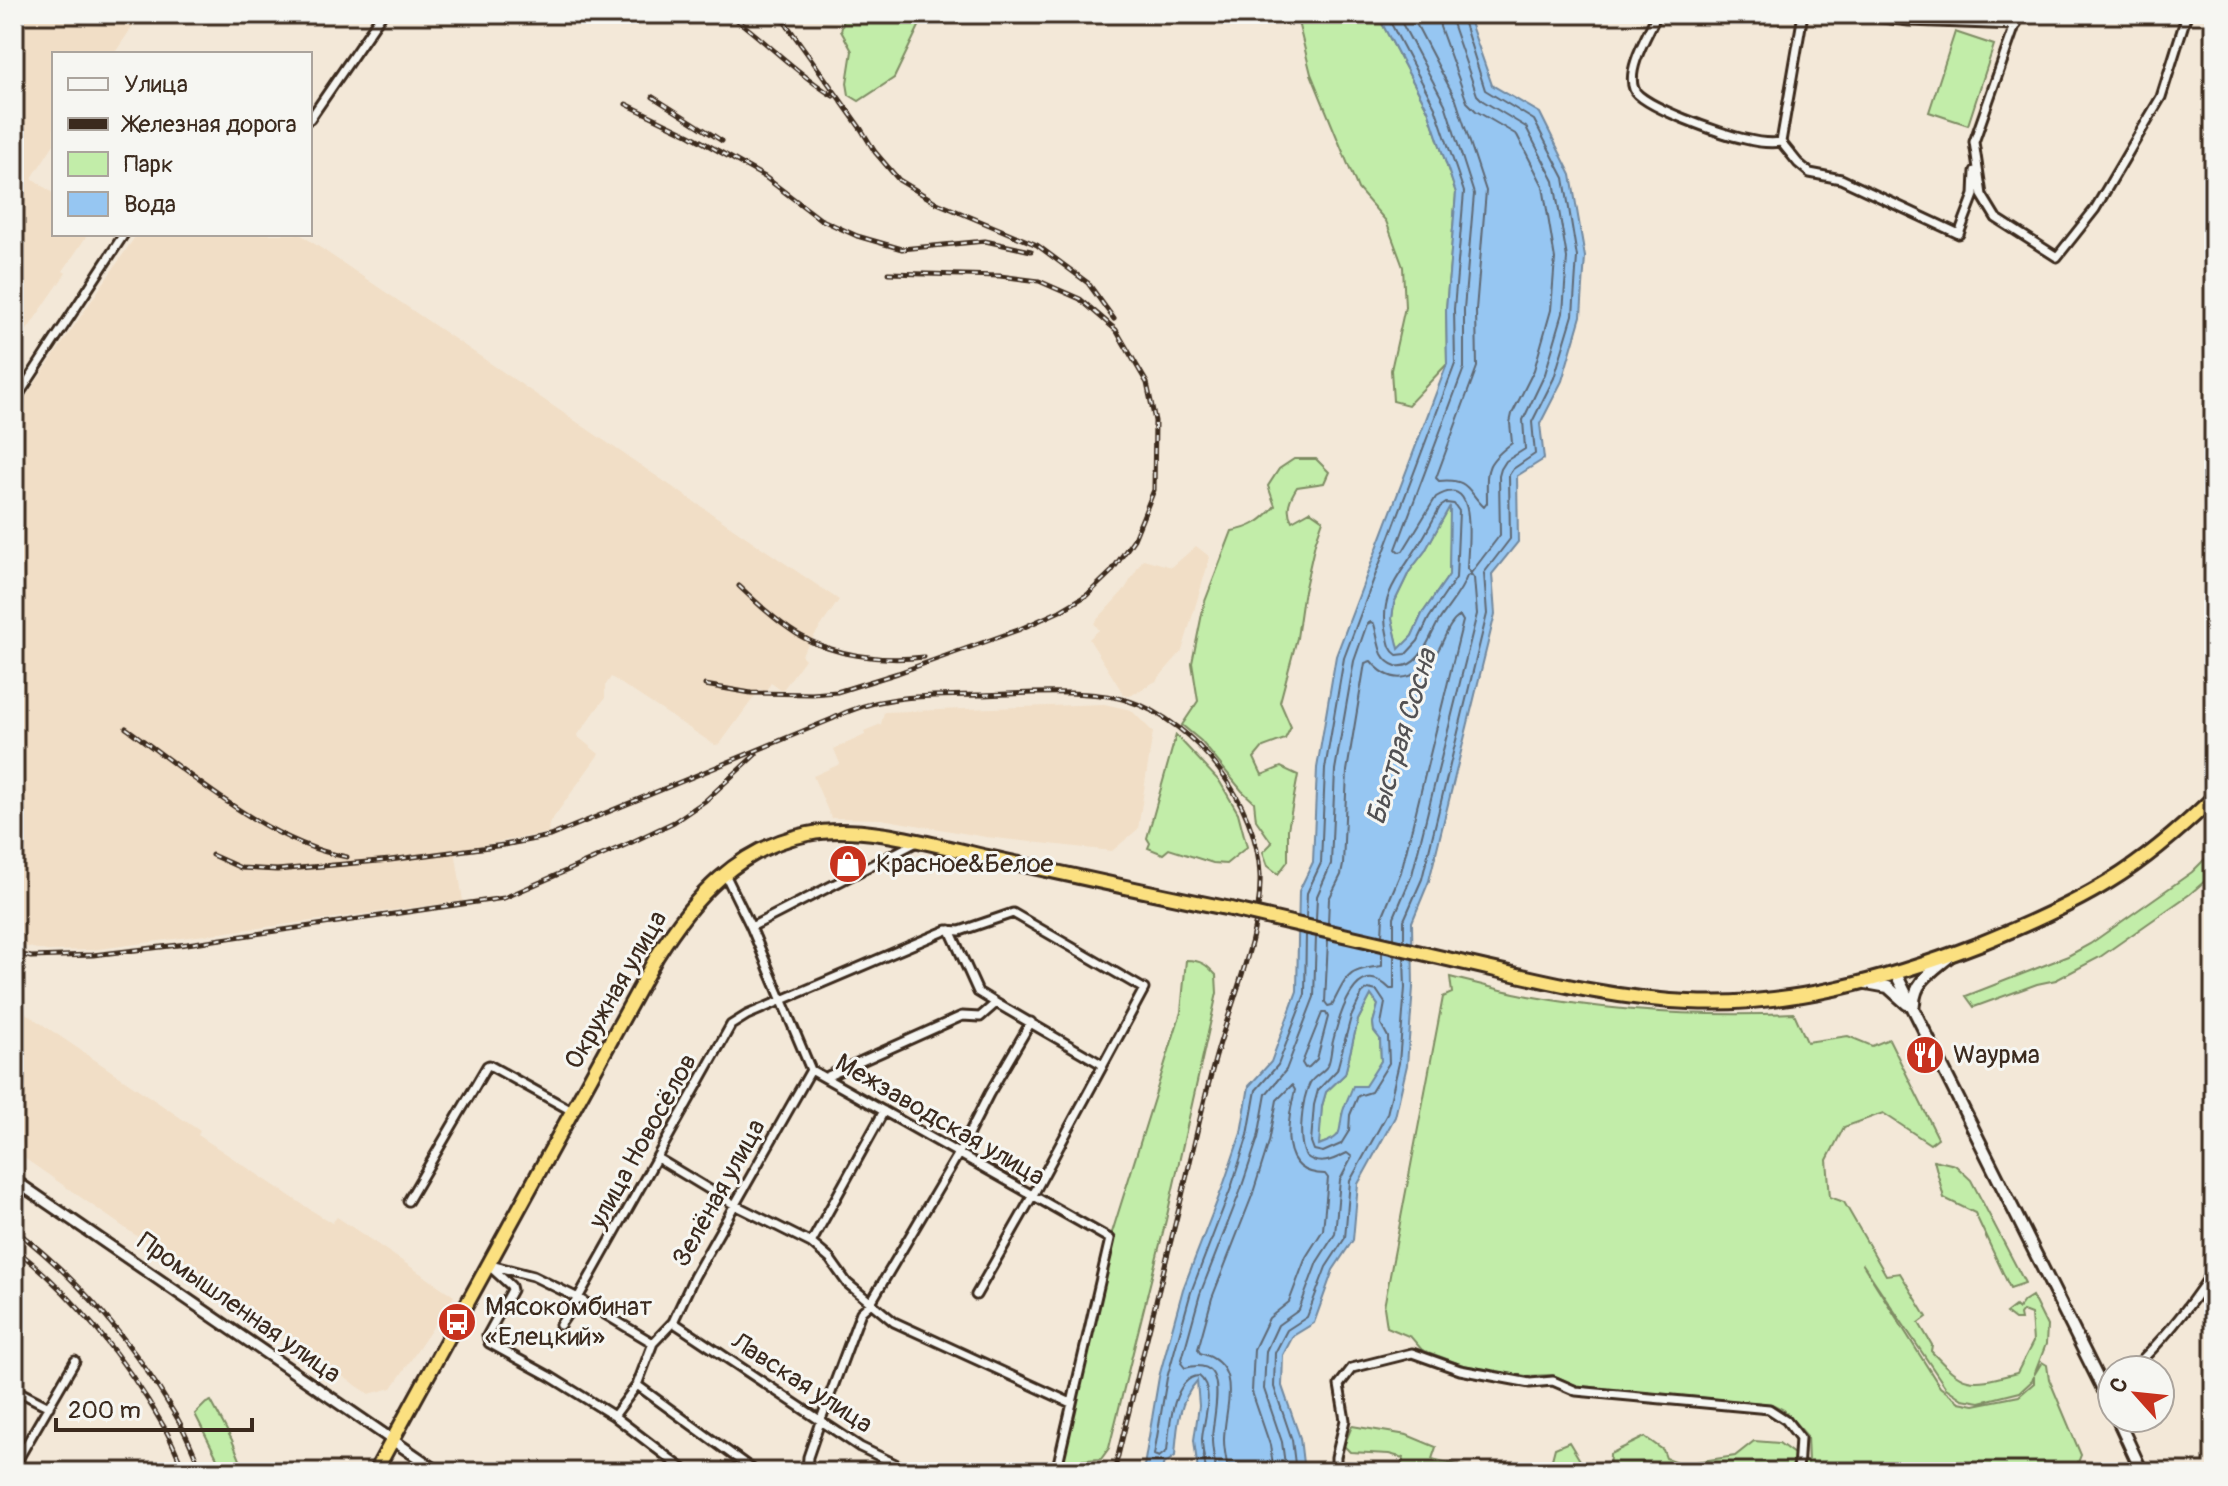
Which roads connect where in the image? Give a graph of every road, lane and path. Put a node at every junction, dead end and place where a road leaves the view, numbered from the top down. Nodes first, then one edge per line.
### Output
1 (382, 14) edge
2 (1657, 14) edge
3 (1803, 14) edge
4 (1846, 14) edge
5 (2019, 14) edge
6 (2187, 14) edge
7 (2016, 25) junction
8 (312, 116) edge
9 (1781, 142) junction
10 (1976, 153) junction
11 (123, 236) edge
12 (14, 402) edge
13 (2214, 797) edge
14 (917, 842) junction
15 (725, 874) junction
16 (751, 927) junction
17 (950, 930) junction
18 (1954, 953) junction
19 (1896, 974) junction
20 (1864, 983) junction
21 (781, 1002) junction
22 (996, 1003) junction
23 (1914, 1010) junction
24 (1031, 1022) junction
25 (1103, 1065) junction
26 (811, 1070) junction
27 (826, 1077) junction
28 (572, 1111) junction
29 (884, 1111) junction
30 (959, 1153) junction
31 (657, 1158) junction
32 (14, 1180) edge
33 (1033, 1195) junction
34 (408, 1201) dead end
35 (735, 1205) junction
36 (811, 1243) junction
37 (488, 1265) junction
38 (2214, 1270) edge
39 (976, 1295) dead end
40 (578, 1298) junction
41 (870, 1304) junction
42 (673, 1322) junction
43 (560, 1325) dead end
44 (653, 1343) junction
45 (2147, 1354) edge
46 (75, 1361) dead end
47 (2096, 1374) edge
48 (637, 1385) junction
49 (14, 1389) edge
50 (1071, 1403) junction
51 (49, 1407) junction
52 (614, 1416) junction
53 (820, 1422) junction
54 (2124, 1434) edge
55 (392, 1441) junction
56 (14, 1466) edge
57 (375, 1472) edge
58 (439, 1472) edge
59 (687, 1472) edge
60 (756, 1472) edge
61 (807, 1472) edge
62 (912, 1472) edge
63 (1056, 1472) edge
64 (1336, 1472) edge
65 (1798, 1472) edge
66 (2142, 1472) edge

1 - 8 street
2 - 9 street
3 - 9 street
4 - 7 street
5 - 7 street
6 - 10 street
7 - 10 street
9 - 10 street
11 - 12 street
13 - 18 highway, Окружная улица
14 - 15 highway, Окружная улица
14 - 16 street
14 - 20 highway, Окружная улица, bridge
15 - 16 street, Межзаводская улица
15 - 28 highway, Окружная улица
16 - 21 street, Межзаводская улица
17 - 21 street, улица Новосёлов
17 - 22 street
17 - 25 street, улица Новосёлов
18 - 19 highway, Окружная улица
18 - 23 main road
19 - 20 highway, Окружная улица
19 - 23 main road
20 - 23 main road
21 - 26 street, Межзаводская улица
21 - 31 street, улица Новосёлов
22 - 24 street
22 - 27 street
23 - 47 main road
24 - 25 street
24 - 30 street
25 - 33 street
26 - 27 street, Межзаводская улица
26 - 35 street, Зелёная улица
27 - 29 street, Межзаводская улица
28 - 34 street
28 - 37 highway, Окружная улица
29 - 30 street, Межзаводская улица
29 - 36 street
30 - 33 street, Межзаводская улица
30 - 41 street
31 - 35 street
31 - 40 street, улица Новосёлов
32 - 55 street, Промышленная улица
33 - 39 street
33 - 50 street, Межзаводская улица
35 - 36 street
35 - 42 street, Зелёная улица
36 - 41 street
37 - 40 street
37 - 52 street
37 - 55 highway, Окружная улица
38 - 45 street
40 - 43 street, улица Новосёлов
40 - 44 street
41 - 50 street
41 - 53 street
42 - 44 street, Зелёная улица
42 - 53 street, Лавская улица
44 - 48 street, Зелёная улица
46 - 51 street
48 - 52 street, Зелёная улица
48 - 60 street
49 - 51 street
50 - 63 street
51 - 56 street
52 - 59 street
53 - 61 street
53 - 62 street, Лавская улица
54 - 66 main road
55 - 57 highway, Окружная улица
55 - 58 street, Промышленная улица
64 - 65 street

